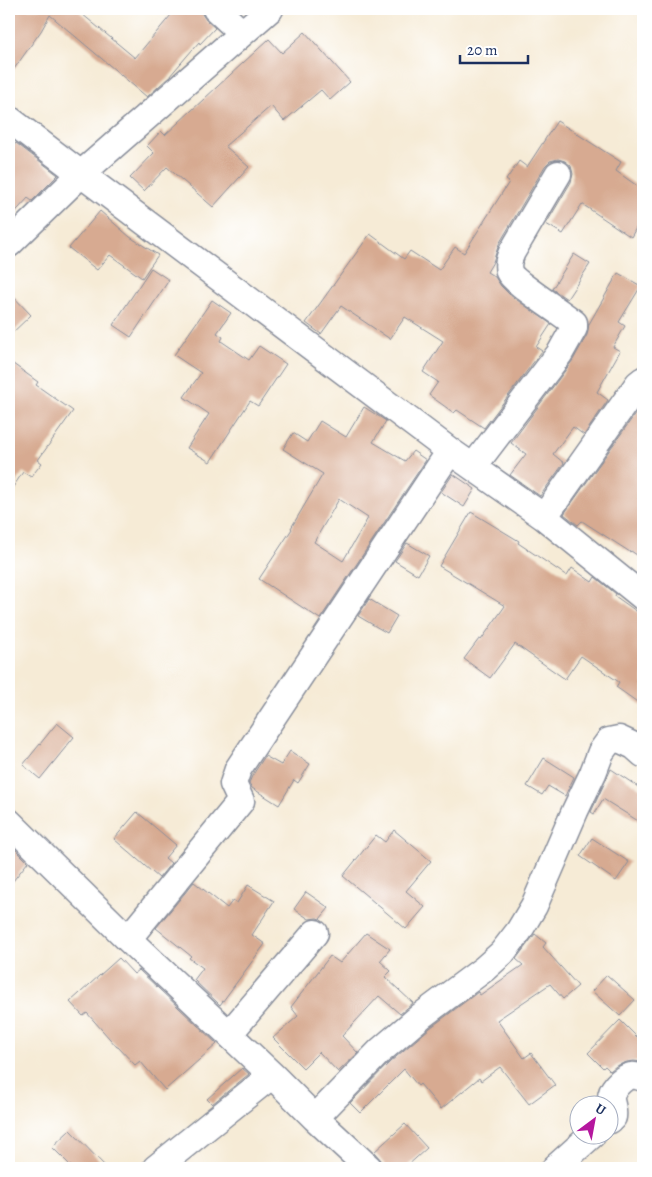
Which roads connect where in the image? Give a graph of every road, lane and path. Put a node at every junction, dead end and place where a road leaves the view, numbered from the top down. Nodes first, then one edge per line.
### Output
1 (216, 9) edge
2 (270, 9) edge
3 (242, 33) junction
4 (9, 119) edge
5 (80, 174) junction
6 (558, 174) dead end
7 (9, 244) edge
8 (643, 380) edge
9 (450, 450) junction
10 (473, 467) junction
11 (544, 516) junction
12 (643, 597) edge
13 (643, 754) edge
14 (9, 822) edge
15 (315, 933) dead end
16 (128, 939) junction
17 (229, 1034) junction
18 (272, 1075) junction
19 (643, 1078) edge
20 (612, 1094) edge
21 (315, 1118) junction
22 (582, 1144) edge
23 (156, 1168) edge
24 (369, 1168) edge
25 (555, 1168) edge

1 - 3 street
2 - 3 street
3 - 5 street
4 - 5 street
5 - 7 street
5 - 9 street
6 - 10 street
8 - 11 street
9 - 10 street
9 - 16 street
10 - 11 street
11 - 12 street
13 - 21 street
14 - 16 street
15 - 17 street
16 - 17 street
17 - 18 street
18 - 21 street
18 - 23 street
19 - 20 street
21 - 24 street
22 - 25 street

